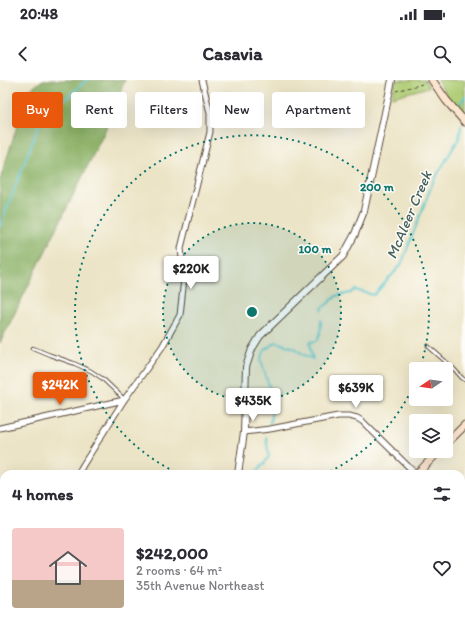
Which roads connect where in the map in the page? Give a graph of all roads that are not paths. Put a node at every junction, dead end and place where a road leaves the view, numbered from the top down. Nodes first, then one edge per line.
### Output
1 (202, 80) edge
2 (392, 80) edge
3 (432, 80) edge
4 (465, 122) edge
5 (428, 346) dead end
6 (33, 348) dead end
7 (465, 380) edge
8 (124, 400) junction
9 (465, 424) edge
10 (0, 428) edge
11 (244, 432) junction
12 (453, 437) edge
13 (432, 458) edge
14 (80, 470) edge
15 (239, 470) edge
16 (413, 470) edge
17 (421, 470) edge

1 - 8 street
2 - 11 street
3 - 4 main road
5 - 7 lane
6 - 8 lane
8 - 10 street
8 - 14 street
9 - 12 main road
11 - 15 street
11 - 16 street
13 - 17 main road

